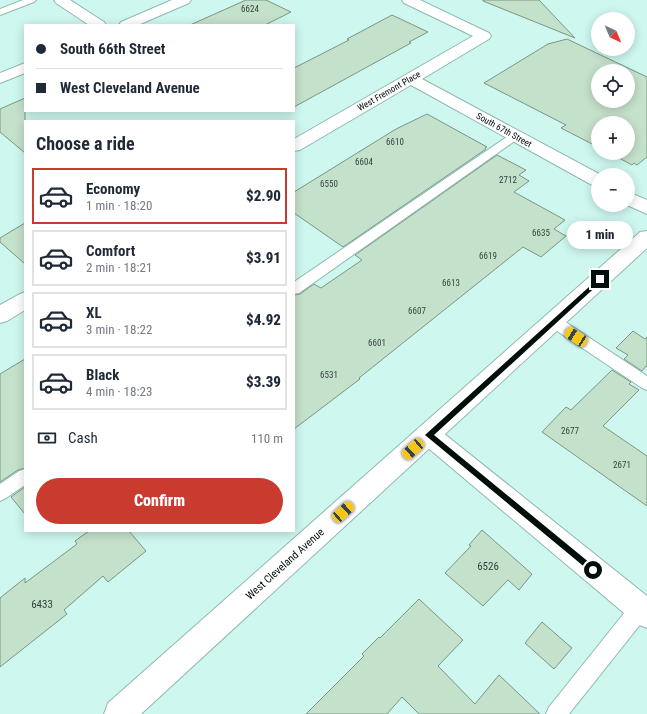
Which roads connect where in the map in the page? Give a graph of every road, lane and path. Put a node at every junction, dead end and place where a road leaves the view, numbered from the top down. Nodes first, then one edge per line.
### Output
1 (31, 0) edge
2 (61, 0) edge
3 (184, 0) edge
4 (409, 0) edge
5 (0, 12) edge
6 (97, 24) edge
7 (128, 24) edge
8 (24, 68) edge
9 (0, 78) edge
10 (411, 79) junction
11 (515, 136) junction
12 (295, 145) edge
13 (591, 177) edge
14 (635, 202) edge
15 (647, 208) edge
16 (647, 238) edge
17 (295, 288) edge
18 (24, 301) edge
19 (0, 315) edge
20 (553, 321) junction
21 (647, 384) edge
22 (429, 435) junction
23 (24, 477) edge
24 (0, 493) edge
25 (643, 612) edge
26 (119, 714) edge
27 (556, 714) edge

1 - 5 lane
2 - 6 street
3 - 7 street
4 - 10 street, West Fremont Place
8 - 9 street
10 - 11 street, South 67th Street
10 - 12 street, West Fremont Place
11 - 13 street, South 67th Street
11 - 17 lane
14 - 15 street
16 - 20 street, West Cleveland Avenue
18 - 19 street
20 - 21 lane
20 - 22 street, West Cleveland Avenue
22 - 25 street
22 - 26 street, West Cleveland Avenue
23 - 24 lane
25 - 27 lane

